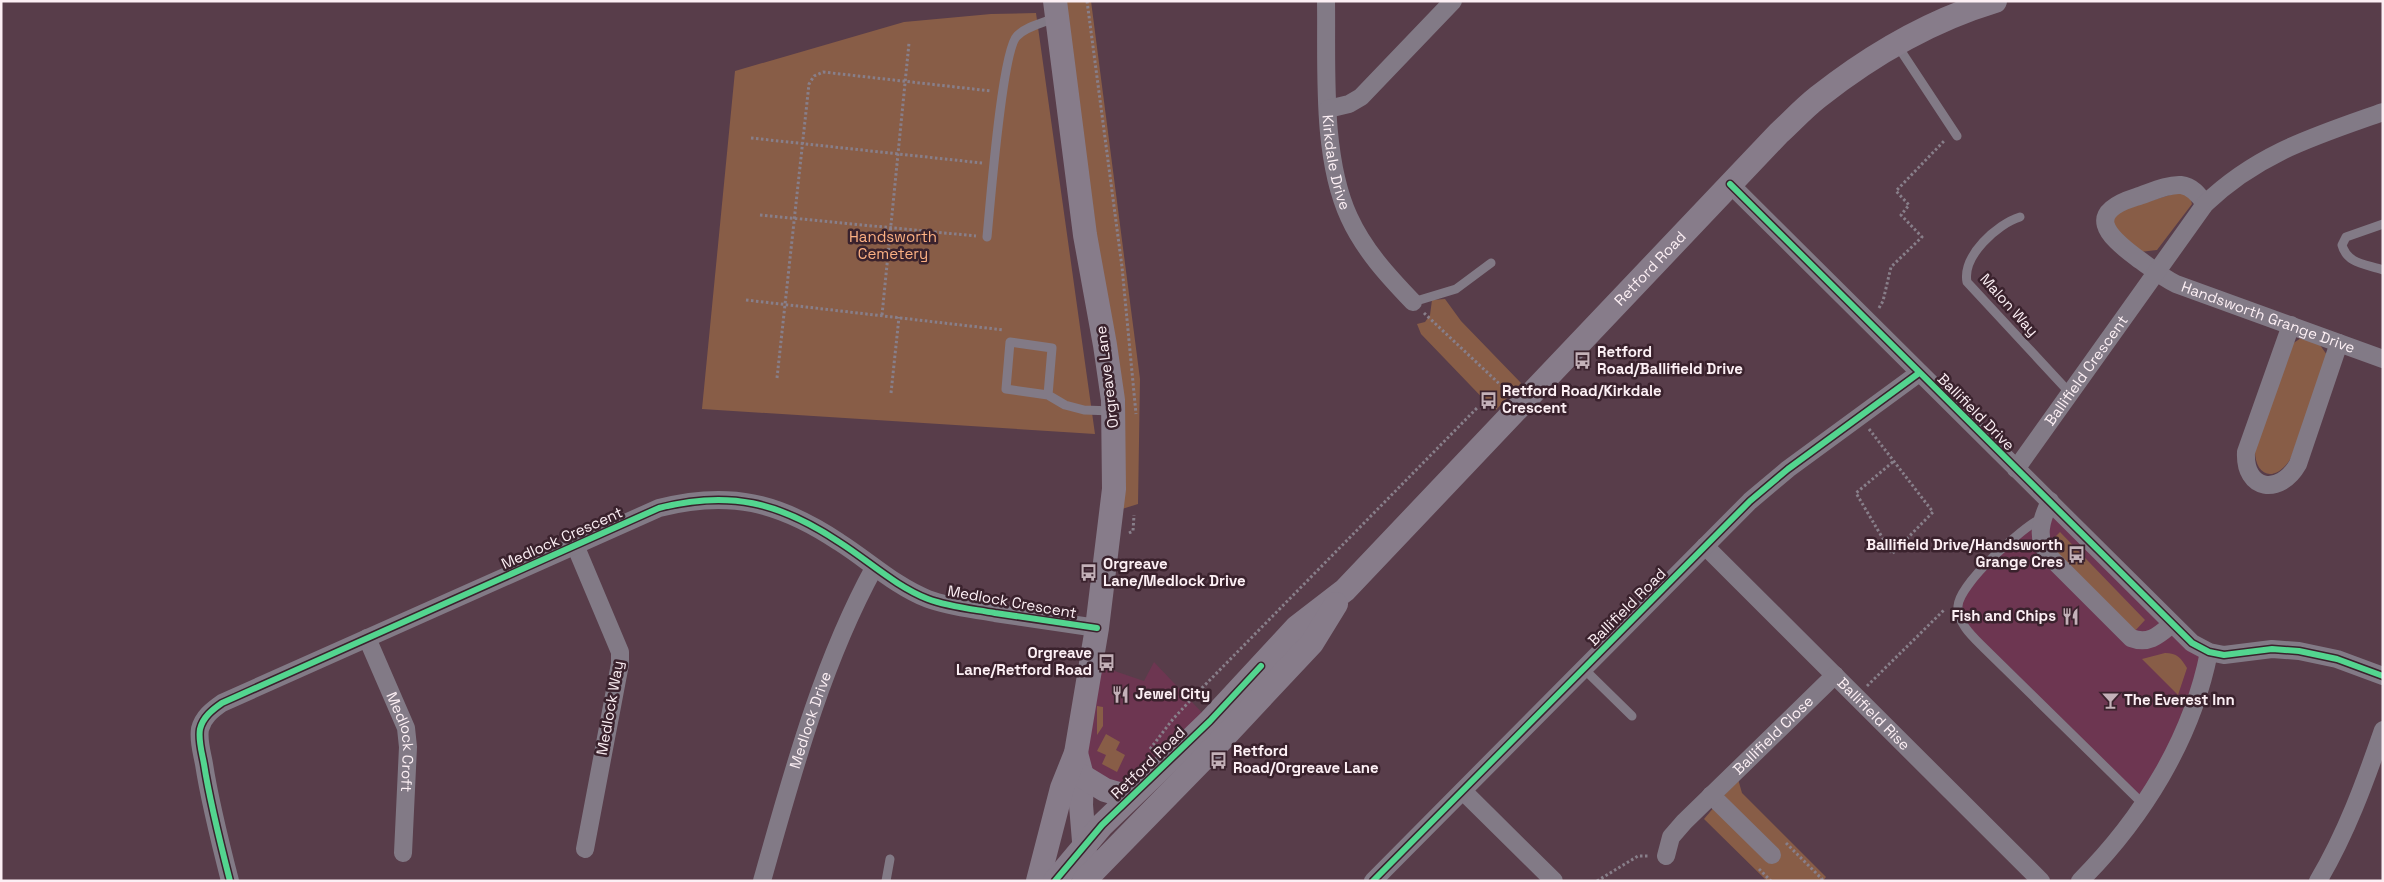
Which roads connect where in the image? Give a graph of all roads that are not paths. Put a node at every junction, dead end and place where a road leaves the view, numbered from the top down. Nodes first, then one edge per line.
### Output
1 (1326, 1) edge
2 (1453, 1) edge
3 (1995, 1) edge
4 (1961, 6) edge
5 (1056, 10) edge
6 (1897, 45) junction
7 (1328, 109) junction
8 (2383, 112) edge
9 (1956, 133) road end
10 (1730, 184) junction
11 (2205, 204) junction
12 (2020, 217) dead end
13 (2383, 224) edge
14 (987, 237) road end
15 (1490, 263) dead end
16 (2383, 270) edge
17 (2155, 271) junction
18 (1413, 302) joint
19 (2291, 325) junction
20 (2339, 343) junction
21 (2382, 356) edge
22 (1919, 373) junction
23 (2070, 392) junction
24 (1048, 395) junction
25 (1113, 411) junction
26 (2016, 469) junction
27 (2050, 501) junction
28 (2042, 518) junction
29 (575, 545) junction
30 (1705, 546) junction
31 (874, 568) junction
32 (1345, 590) junction
33 (2172, 624) junction
34 (1097, 628) junction
35 (367, 638) junction
36 (2209, 652) junction
37 (1584, 669) junction
38 (1835, 675) junction
39 (2383, 676) edge
40 (1632, 716) dead end
41 (2383, 730) edge
42 (1076, 753) junction
43 (1082, 776) junction
44 (1463, 791) junction
45 (1711, 795) junction
46 (1129, 797) junction
47 (2144, 806) junction
48 (1052, 828) junction
49 (585, 849) dead end
50 (403, 853) dead end
51 (1772, 855) dead end
52 (1666, 856) road end
53 (890, 860) dead end
54 (1082, 865) edge
55 (230, 881) edge
56 (762, 881) edge
57 (886, 881) edge
58 (1038, 881) edge
59 (1055, 881) edge
60 (1373, 881) edge
61 (1554, 881) edge
62 (2040, 881) edge
63 (2080, 881) edge
64 (2318, 881) edge

1 - 7 street
2 - 7 street, Kirkdale Drive
3 - 4 main road, Retford Road
4 - 6 main road, Retford Road
5 - 14 lane
5 - 25 main road, Orgreave Lane
6 - 9 lane
6 - 10 main road, Retford Road
7 - 18 street, Kirkdale Drive
8 - 11 street, Ballifield Crescent
10 - 22 street, Ballifield Drive
10 - 32 main road, Retford Road
11 - 17 street, Ballifield Crescent
11 - 17 street
12 - 23 lane, Malon Way
13 - 16 lane
15 - 18 lane
17 - 19 street, Handsworth Grange Drive
17 - 23 street, Ballifield Crescent
19 - 20 street, Handsworth Grange Drive
19 - 20 street
20 - 21 street, Handsworth Grange Drive
22 - 26 street, Ballifield Drive
22 - 30 street, Ballifield Road
23 - 26 street, Ballifield Crescent
24 - 24 lane
24 - 25 lane
25 - 34 main road, Orgreave Lane
26 - 27 street, Ballifield Drive
27 - 28 street
27 - 33 street, Ballifield Drive
28 - 33 street
28 - 47 lane
29 - 31 street, Medlock Crescent
29 - 35 street, Medlock Crescent
29 - 49 street, Medlock Way
30 - 37 street, Ballifield Road
30 - 38 street, Ballifield Rise
31 - 34 street, Medlock Crescent
31 - 56 street, Medlock Drive
32 - 46 main road, Retford Road
32 - 54 main road, Retford Road
33 - 36 street, Ballifield Drive
34 - 42 main road, Orgreave Lane
35 - 50 street, Medlock Croft
35 - 55 street, Medlock Crescent
36 - 39 street
36 - 47 street
37 - 40 lane
37 - 44 street, Ballifield Road
38 - 45 street, Ballifield Close
38 - 62 street, Ballifield Rise
41 - 64 street
42 - 43 main road, Orgreave Lane
42 - 48 main road, Orgreave Lane
43 - 46 main road
43 - 54 main road, Orgreave Lane
44 - 60 street, Ballifield Road
44 - 61 street
45 - 51 street
45 - 52 street, Ballifield Close
46 - 54 main road, Retford Road
47 - 63 street
48 - 54 main road
48 - 58 main road, Orgreave Lane
53 - 57 lane
54 - 59 main road, Retford Road

